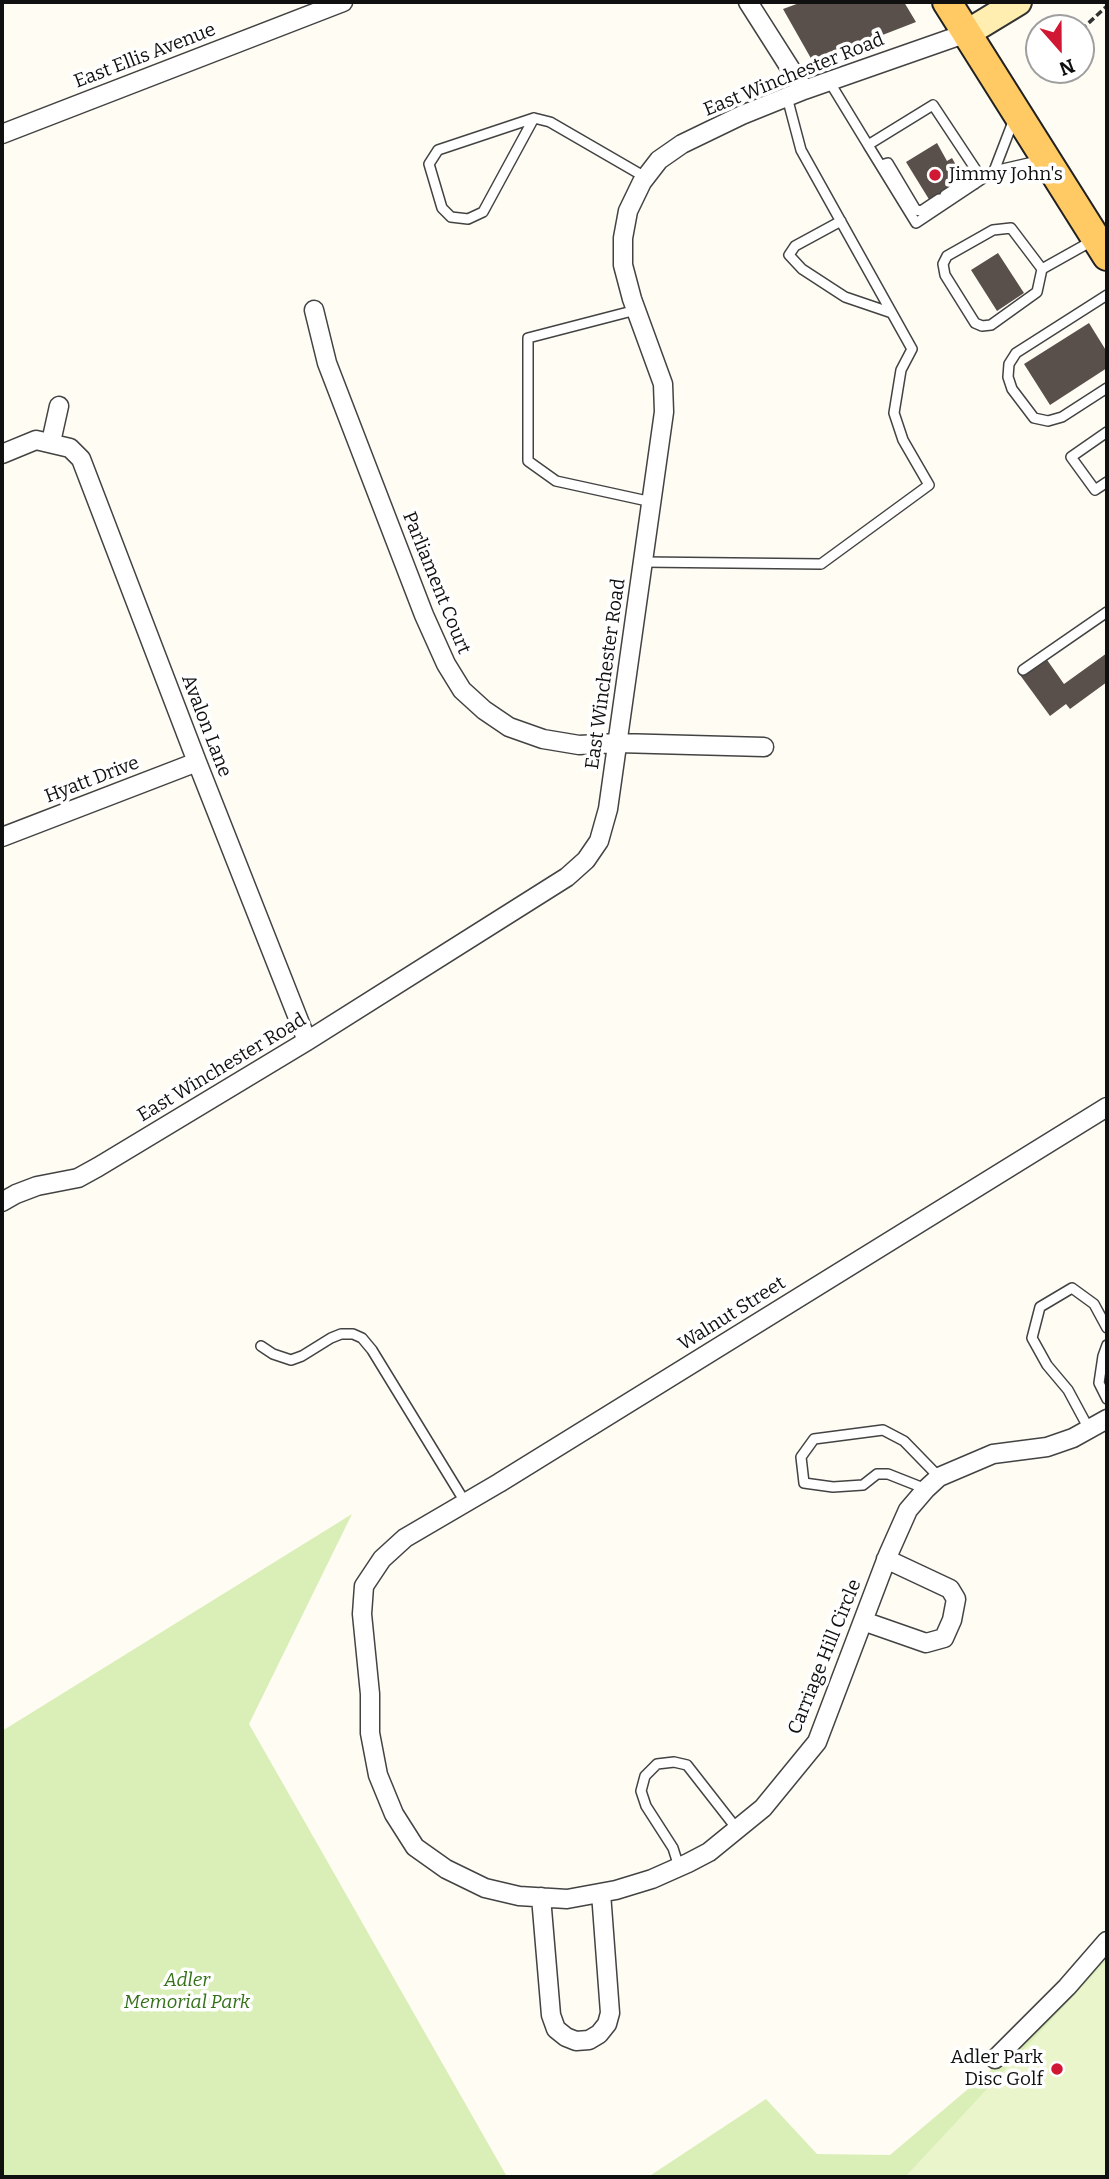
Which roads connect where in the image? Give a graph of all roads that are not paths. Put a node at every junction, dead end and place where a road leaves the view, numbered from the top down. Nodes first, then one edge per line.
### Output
1 (343, 2) edge
2 (748, 2) edge
3 (947, 2) edge
4 (1018, 2) edge
5 (967, 33) junction
6 (829, 81) junction
7 (795, 93) junction
8 (1017, 110) junction
9 (534, 118) junction
10 (2, 134) edge
11 (868, 145) junction
12 (1047, 159) junction
13 (881, 165) junction
14 (994, 172) junction
15 (645, 177) junction
16 (979, 182) junction
17 (841, 220) junction
18 (1102, 247) edge
19 (1042, 269) junction
20 (1107, 295) edge
21 (314, 310) dead end
22 (636, 310) junction
23 (892, 313) junction
24 (1107, 388) edge
25 (59, 406) dead end
26 (1107, 432) edge
27 (51, 442) junction
28 (2, 454) edge
29 (1107, 482) edge
30 (652, 502) junction
31 (643, 562) junction
32 (1107, 612) edge
33 (1023, 670) dead end
34 (618, 743) junction
35 (764, 747) dead end
36 (197, 762) junction
37 (2, 837) edge
38 (307, 1041) junction
39 (1107, 1108) edge
40 (2, 1202) edge
41 (1107, 1328) edge
42 (1107, 1345) edge
43 (261, 1346) dead end
44 (1107, 1398) edge
45 (1107, 1419) edge
46 (1089, 1429) junction
47 (932, 1483) junction
48 (465, 1502) junction
49 (382, 1559) joint
50 (886, 1559) junction
51 (863, 1621) junction
52 (737, 1829) junction
53 (679, 1867) junction
54 (601, 1893) junction
55 (541, 1897) junction
56 (1107, 1941) edge
57 (995, 2059) dead end

1 - 10 street, East Ellis Avenue
2 - 7 street
3 - 5 main road
4 - 5 main road
5 - 6 street, East Winchester Road
5 - 8 main road
6 - 7 street, East Winchester Road
6 - 11 lane
7 - 15 street, East Winchester Road
7 - 17 lane
8 - 12 main road
8 - 14 lane
9 - 9 lane
9 - 15 lane
11 - 13 lane
11 - 16 lane
12 - 14 lane
12 - 18 main road
13 - 16 lane
13 - 16 lane
14 - 16 lane
15 - 22 street, East Winchester Road
17 - 23 lane
17 - 23 lane
18 - 19 lane
19 - 19 lane
20 - 24 lane
21 - 34 street, Parliament Court
22 - 30 street, East Winchester Road
22 - 30 lane
23 - 31 lane
25 - 27 street
26 - 29 lane
27 - 28 street
27 - 36 street, Avalon Lane
30 - 31 street, East Winchester Road
31 - 34 street, East Winchester Road
32 - 33 lane
34 - 35 street, Parliament Court
34 - 38 street, East Winchester Road
36 - 37 street, Hyatt Drive
36 - 38 street, Avalon Lane
38 - 40 street, East Winchester Road
39 - 48 street, Walnut Street
41 - 46 lane
42 - 44 lane
43 - 48 lane
45 - 46 street, Carriage Hill Circle
46 - 47 street, Carriage Hill Circle
47 - 47 lane
47 - 50 street, Carriage Hill Circle
48 - 49 street, Walnut Street
49 - 55 street, Carriage Hill Circle
50 - 51 street, Carriage Hill Circle
50 - 51 street
51 - 52 street, Carriage Hill Circle
52 - 53 street, Carriage Hill Circle
52 - 53 lane
53 - 54 street, Carriage Hill Circle
54 - 55 street, Carriage Hill Circle
54 - 55 street
56 - 57 street

